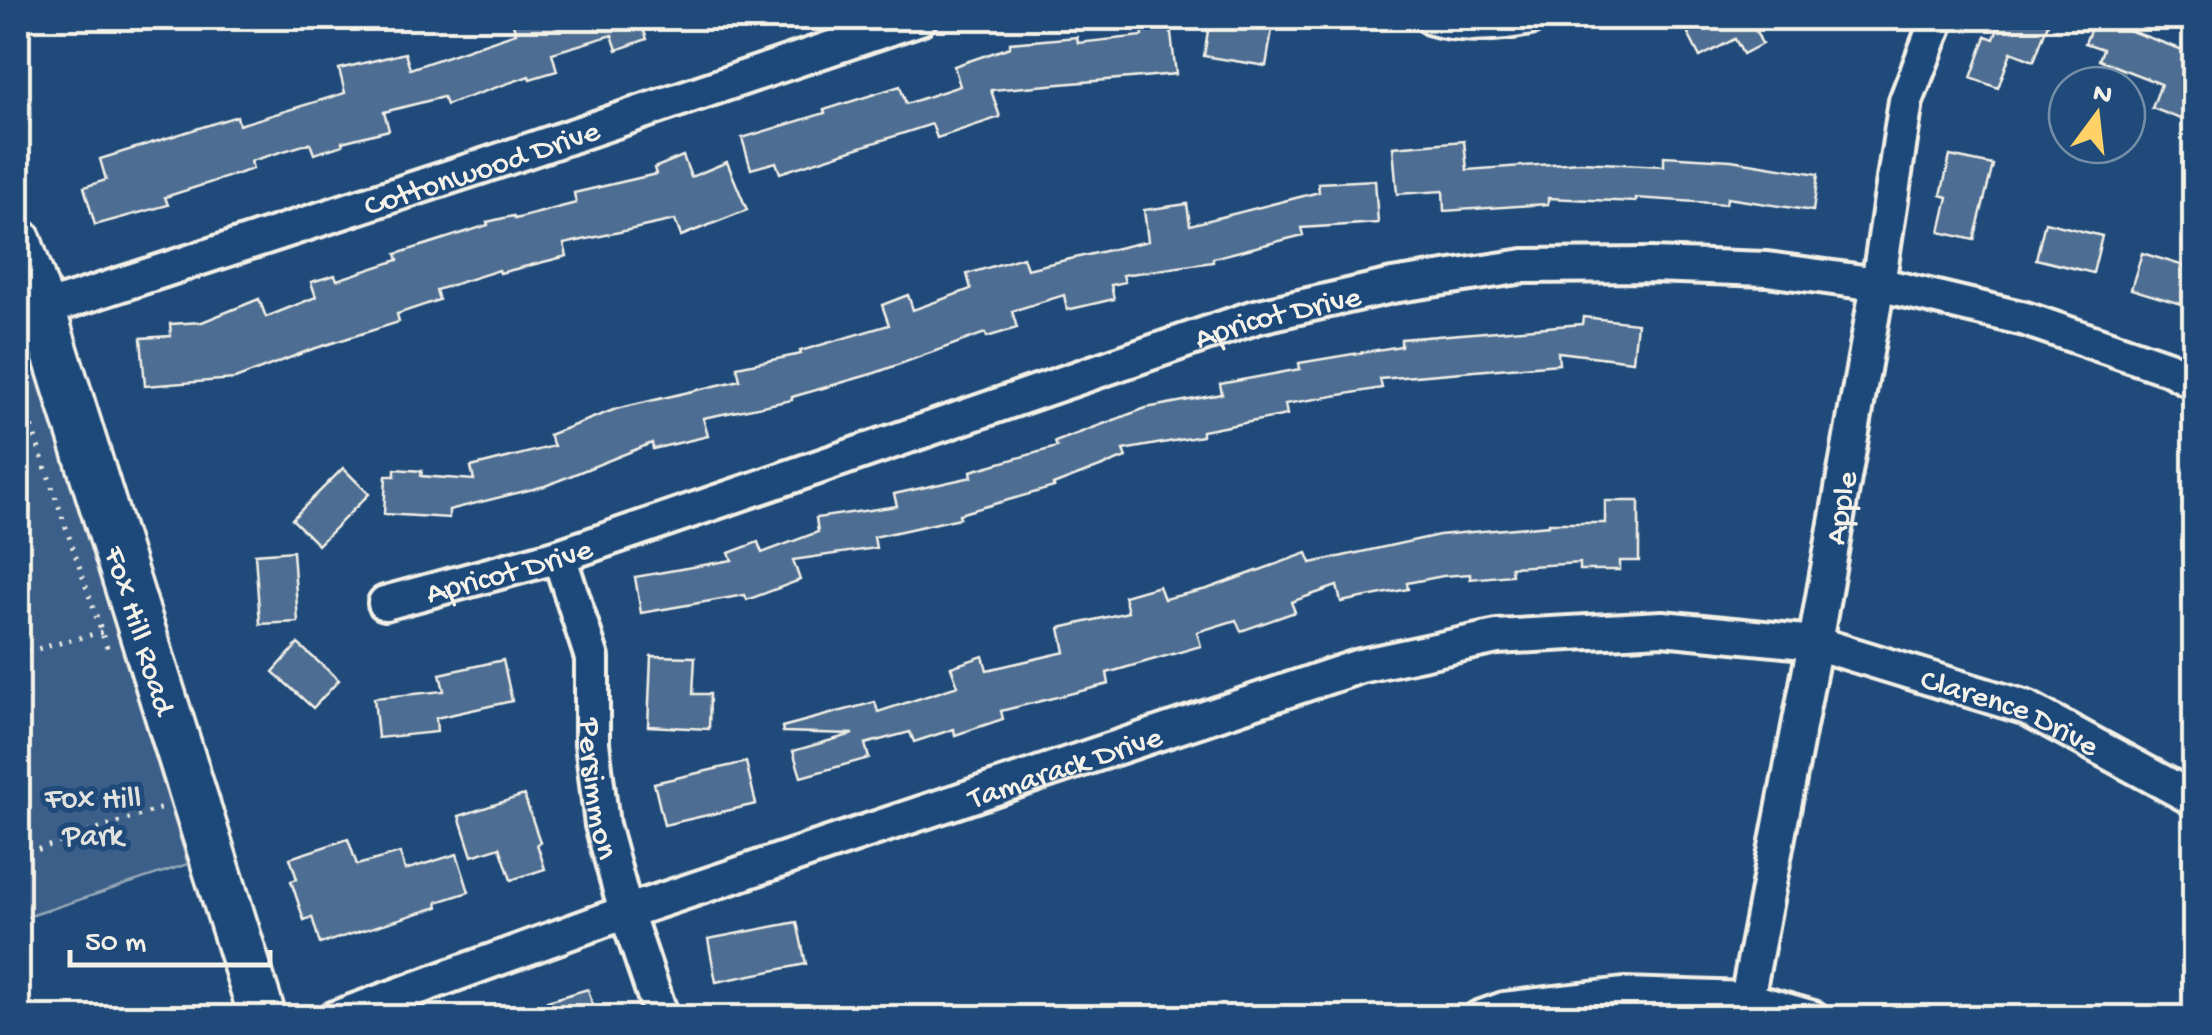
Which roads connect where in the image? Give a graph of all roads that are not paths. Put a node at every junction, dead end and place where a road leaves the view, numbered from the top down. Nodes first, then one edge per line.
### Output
1 (920, 18) edge
2 (1432, 18) edge
3 (1530, 18) edge
4 (1938, 18) edge
5 (18, 242) edge
6 (1878, 284) junction
7 (42, 310) junction
8 (2194, 382) edge
9 (559, 556) junction
10 (384, 603) dead end
11 (1815, 643) junction
12 (2194, 799) edge
13 (626, 912) junction
14 (1747, 999) junction
15 (264, 1018) edge
16 (335, 1018) edge
17 (662, 1018) edge
18 (1479, 1018) edge
19 (1813, 1018) edge

1 - 7 street, Cottonwood Drive
2 - 3 street
4 - 6 street, Apple
5 - 7 street, Fox Hill Road
6 - 8 street, Apricot Drive
6 - 9 street, Apricot Drive
6 - 11 street, Apple
7 - 15 street, Fox Hill Road
9 - 10 street, Apricot Drive
9 - 13 street, Persimmon
11 - 12 street, Clarence Drive
11 - 13 street, Tamarack Drive
11 - 14 street, Apple
13 - 16 street, Tamarack Drive
13 - 17 street, Persimmon
14 - 18 street
14 - 19 street

